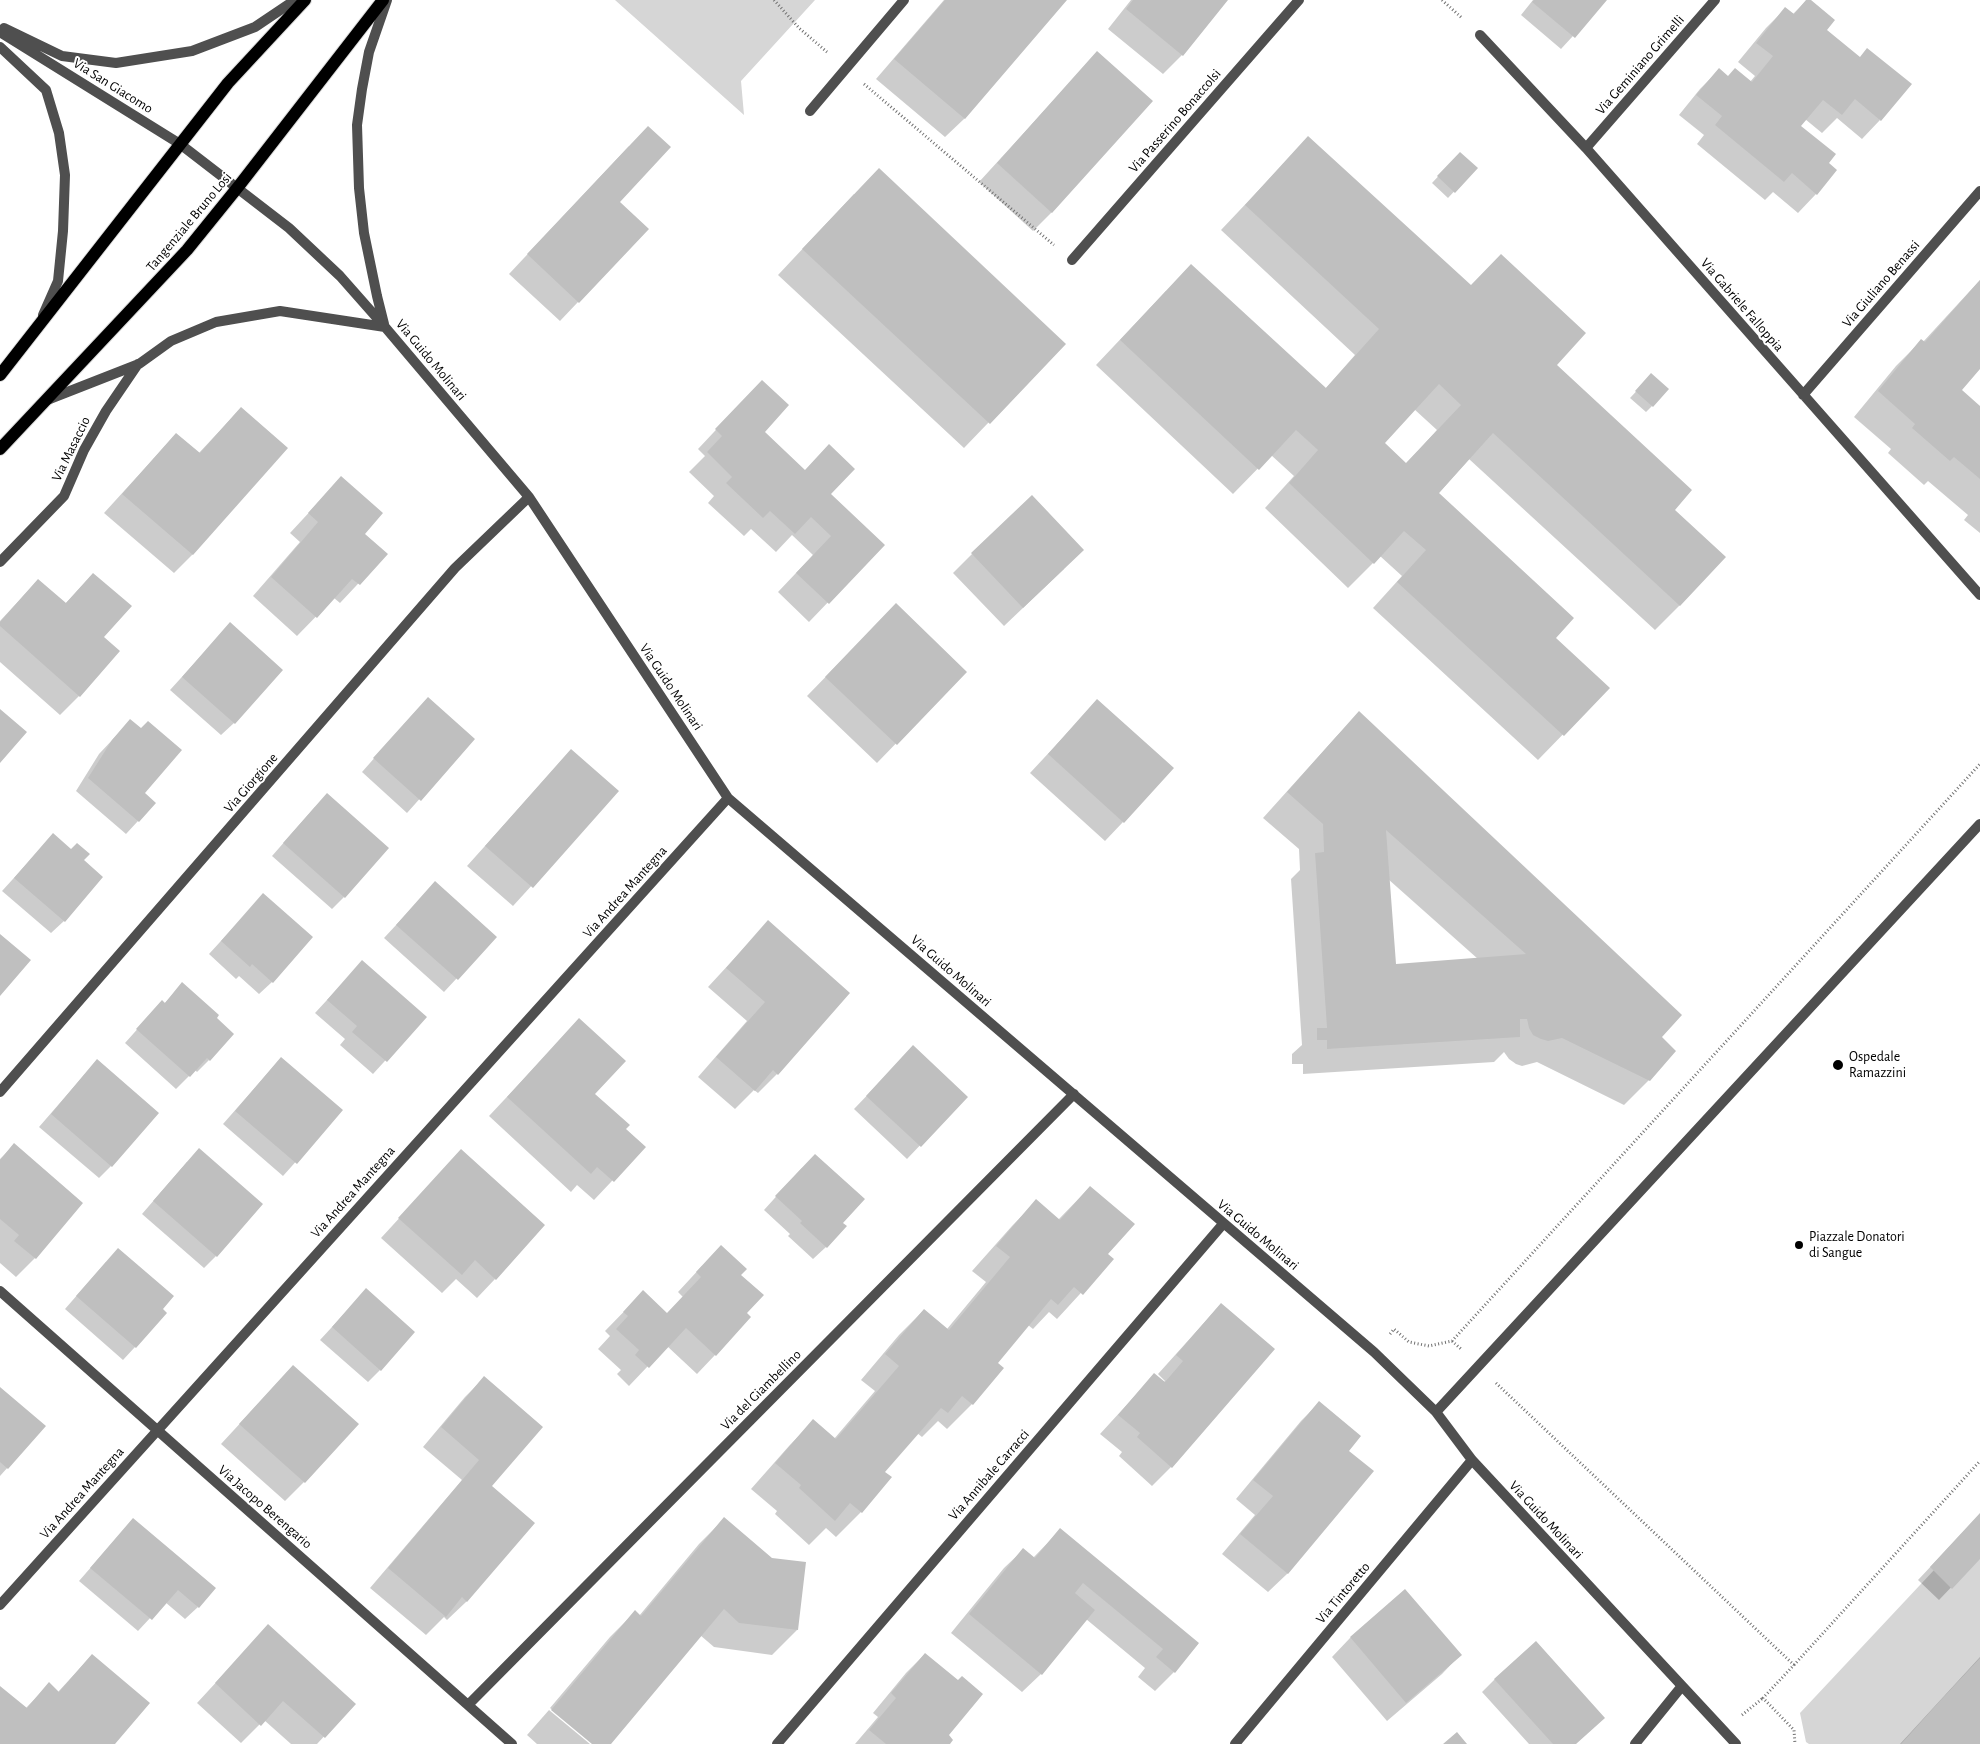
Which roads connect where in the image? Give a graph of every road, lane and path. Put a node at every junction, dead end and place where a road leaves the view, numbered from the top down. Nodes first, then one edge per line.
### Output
1 (296, 0) edge
2 (305, 0) edge
3 (383, 0) edge
4 (388, 0) edge
5 (774, 0) edge
6 (904, 0) edge
7 (1299, 0) edge
8 (1715, 0) edge
9 (0, 26) edge
10 (0, 32) edge
11 (1480, 36) dead end
12 (0, 47) edge
13 (846, 68) junction
14 (810, 111) dead end
15 (180, 144) junction
16 (1586, 148) junction
17 (210, 167) joint
18 (238, 187) junction
19 (1980, 191) edge
20 (1072, 260) joint
21 (39, 325) junction
22 (385, 327) junction
23 (139, 364) junction
24 (0, 375) edge
25 (1803, 395) junction
26 (46, 401) junction
27 (0, 449) edge
28 (529, 497) junction
29 (0, 562) edge
30 (1980, 595) edge
31 (1980, 764) edge
32 (728, 798) junction
33 (1980, 824) edge
34 (0, 1092) edge
35 (1074, 1094) junction
36 (1223, 1224) junction
37 (0, 1291) edge
38 (1452, 1341) junction
39 (1374, 1352) junction
40 (1478, 1366) junction
41 (1436, 1412) junction
42 (156, 1430) junction
43 (1472, 1460) junction
44 (1980, 1461) edge
45 (0, 1605) edge
46 (1794, 1665) junction
47 (1682, 1686) junction
48 (468, 1705) junction
49 (512, 1744) edge
50 (777, 1744) edge
51 (1235, 1744) edge
52 (1635, 1744) edge
53 (1736, 1744) edge
54 (1795, 1744) edge

1 - 9 street
2 - 15 main road
3 - 18 main road, Tangenziale Bruno Losi
4 - 22 street
5 - 13 path
6 - 13 street
7 - 20 street, Via Passerino Bonaccolsi
8 - 16 street, Via Geminiano Grimelli
10 - 15 street, Via San Giacomo
11 - 16 street, Via Gabriele Falloppia
12 - 21 street
13 - 14 street
13 - 20 path
15 - 17 street, Via San Giacomo
15 - 21 main road
16 - 25 street, Via Gabriele Falloppia
17 - 18 street, Via Guido Molinari
18 - 22 street, Via Guido Molinari
18 - 26 main road, Tangenziale Bruno Losi
19 - 25 street, Via Giuliano Benassi
21 - 24 main road
22 - 23 street
22 - 28 street, Via Guido Molinari
23 - 26 street
23 - 29 street, Via Masaccio
25 - 30 street, Via Gabriele Falloppia
26 - 27 main road, Tangenziale Bruno Losi
28 - 32 street, Via Guido Molinari
28 - 34 street, Via Giorgione
31 - 38 path
32 - 35 street, Via Guido Molinari
32 - 42 street, Via Andrea Mantegna
33 - 40 street
35 - 36 street, Via Guido Molinari
35 - 48 street, Via del Giambellino
36 - 39 street, Via Guido Molinari
36 - 50 street, Via Annibale Carracci
37 - 42 street, Via Jacopo Berengario
38 - 39 path
38 - 40 path
39 - 41 street, Via Guido Molinari
40 - 41 street
40 - 46 path
41 - 43 street, Via Guido Molinari
42 - 45 street, Via Andrea Mantegna
42 - 48 street, Via Jacopo Berengario
43 - 47 street, Via Guido Molinari
43 - 51 street, Via Tintoretto
44 - 46 path
46 - 54 path
47 - 52 street
47 - 53 street, Via Guido Molinari
48 - 49 street, Via Jacopo Berengario

